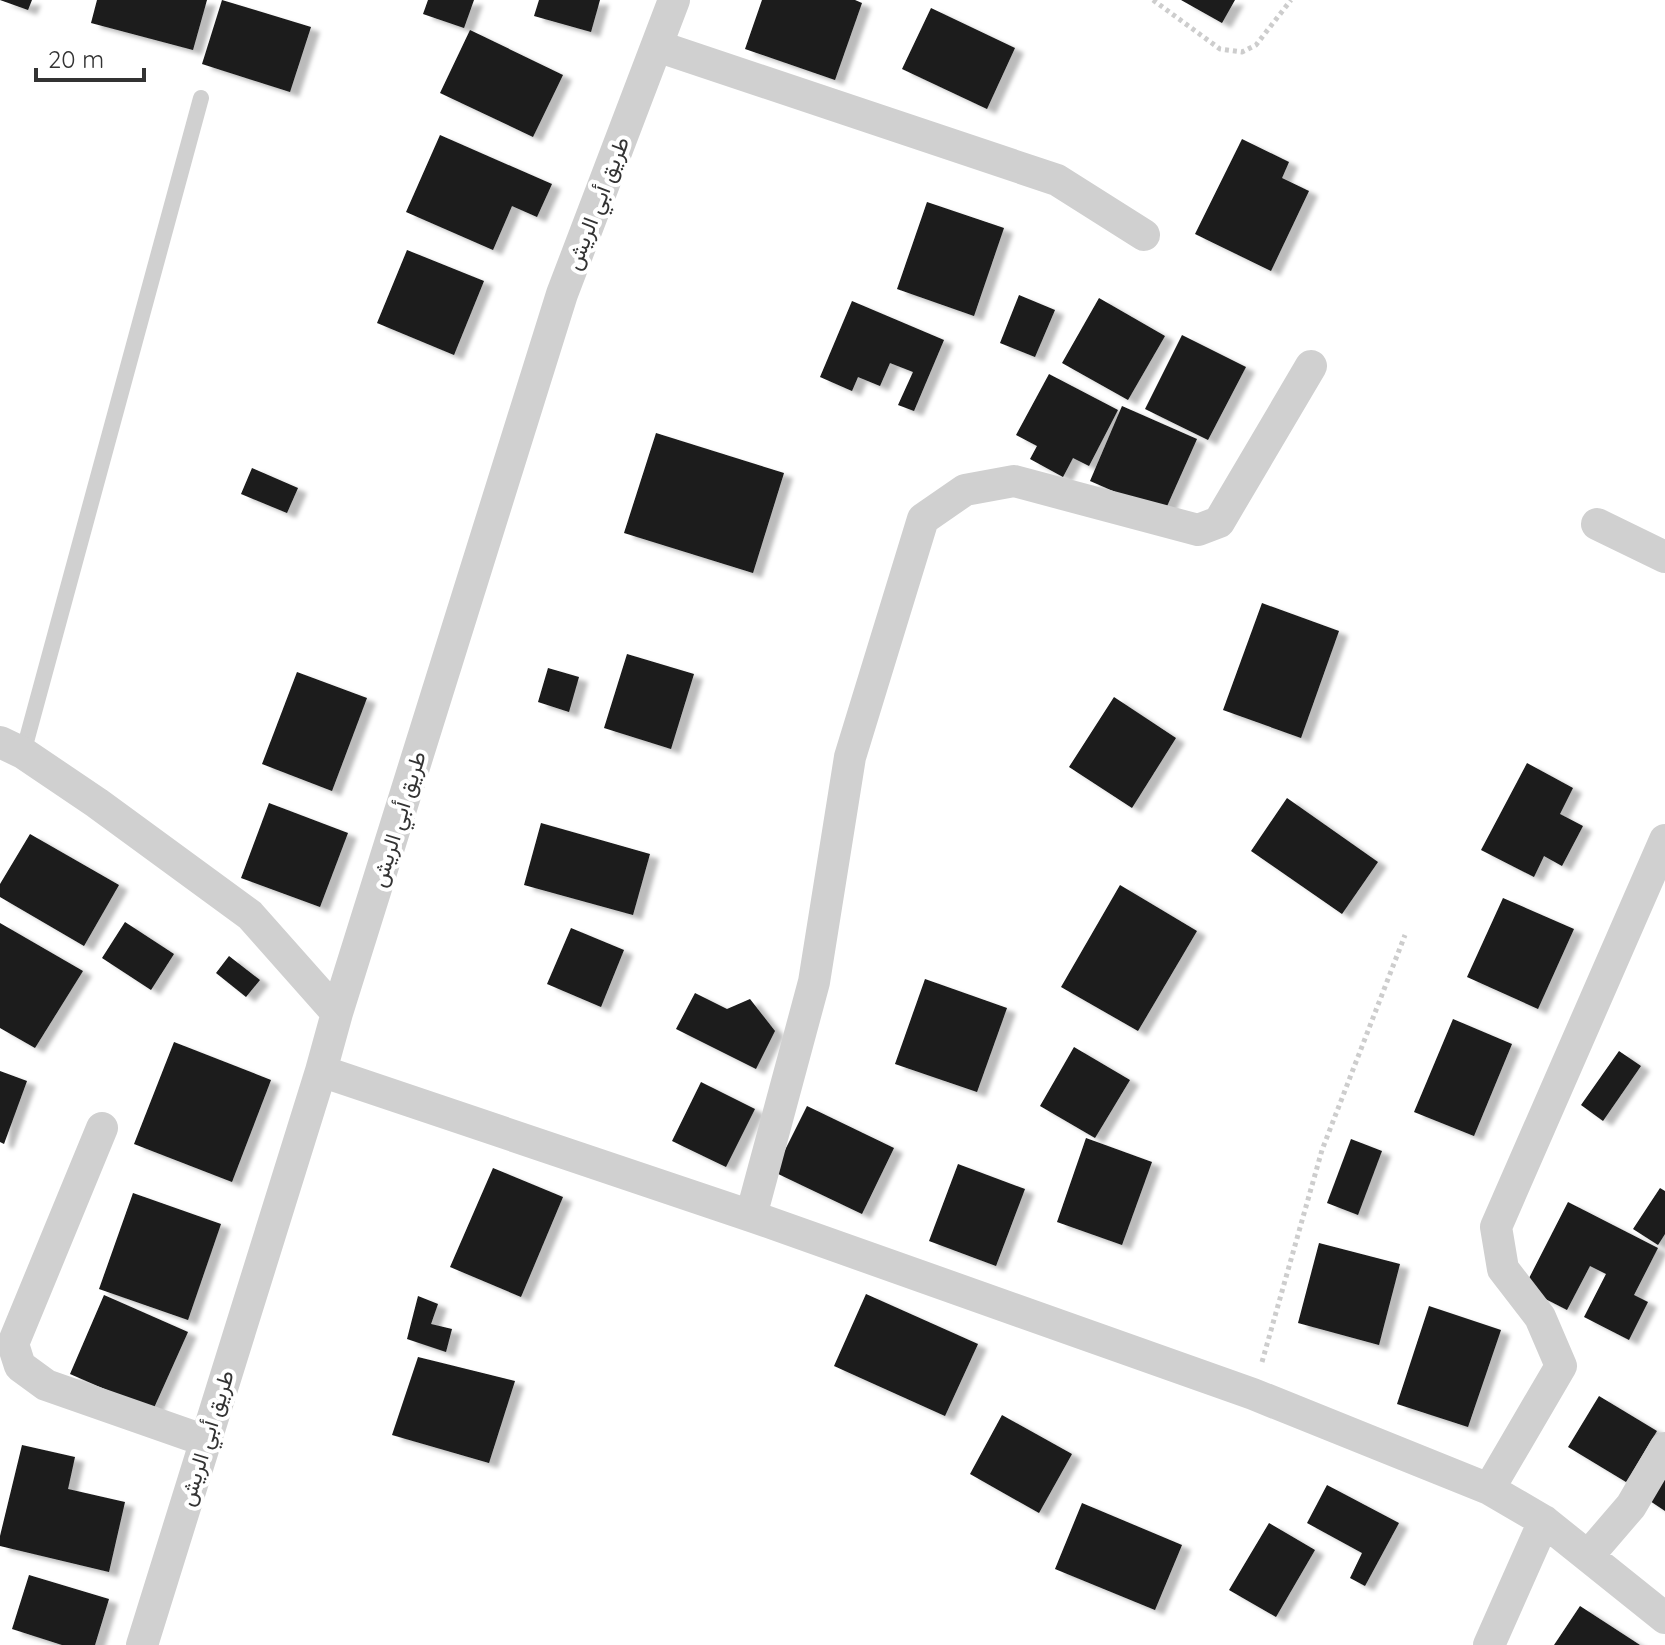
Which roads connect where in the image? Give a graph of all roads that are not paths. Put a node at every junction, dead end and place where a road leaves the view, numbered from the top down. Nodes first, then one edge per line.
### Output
1 (674, 0) edge
2 (657, 46) junction
3 (201, 98) dead end
4 (1144, 235) dead end
5 (1311, 366) dead end
6 (1597, 524) dead end
7 (1665, 557) edge
8 (11, 747) edge
9 (1665, 840) edge
10 (1659, 875) edge
11 (337, 1013) junction
12 (321, 1071) junction
13 (102, 1128) dead end
14 (751, 1216) junction
15 (206, 1441) junction
16 (1665, 1448) edge
17 (1489, 1489) junction
18 (1544, 1521) junction
19 (1588, 1556) junction
20 (1665, 1618) edge
21 (142, 1645) edge
22 (1489, 1645) edge

1 - 2 street, طريق أبي الريش
2 - 4 street
2 - 11 street, طريق أبي الريش
3 - 8 lane
5 - 14 street
6 - 7 street
8 - 11 street
9 - 10 street
10 - 17 street
11 - 12 street, طريق أبي الريش
12 - 14 street
12 - 15 street, طريق أبي الريش
13 - 15 street
14 - 17 street
15 - 21 street, طريق أبي الريش
16 - 19 street
17 - 18 street
18 - 19 street
18 - 22 street
19 - 20 street

